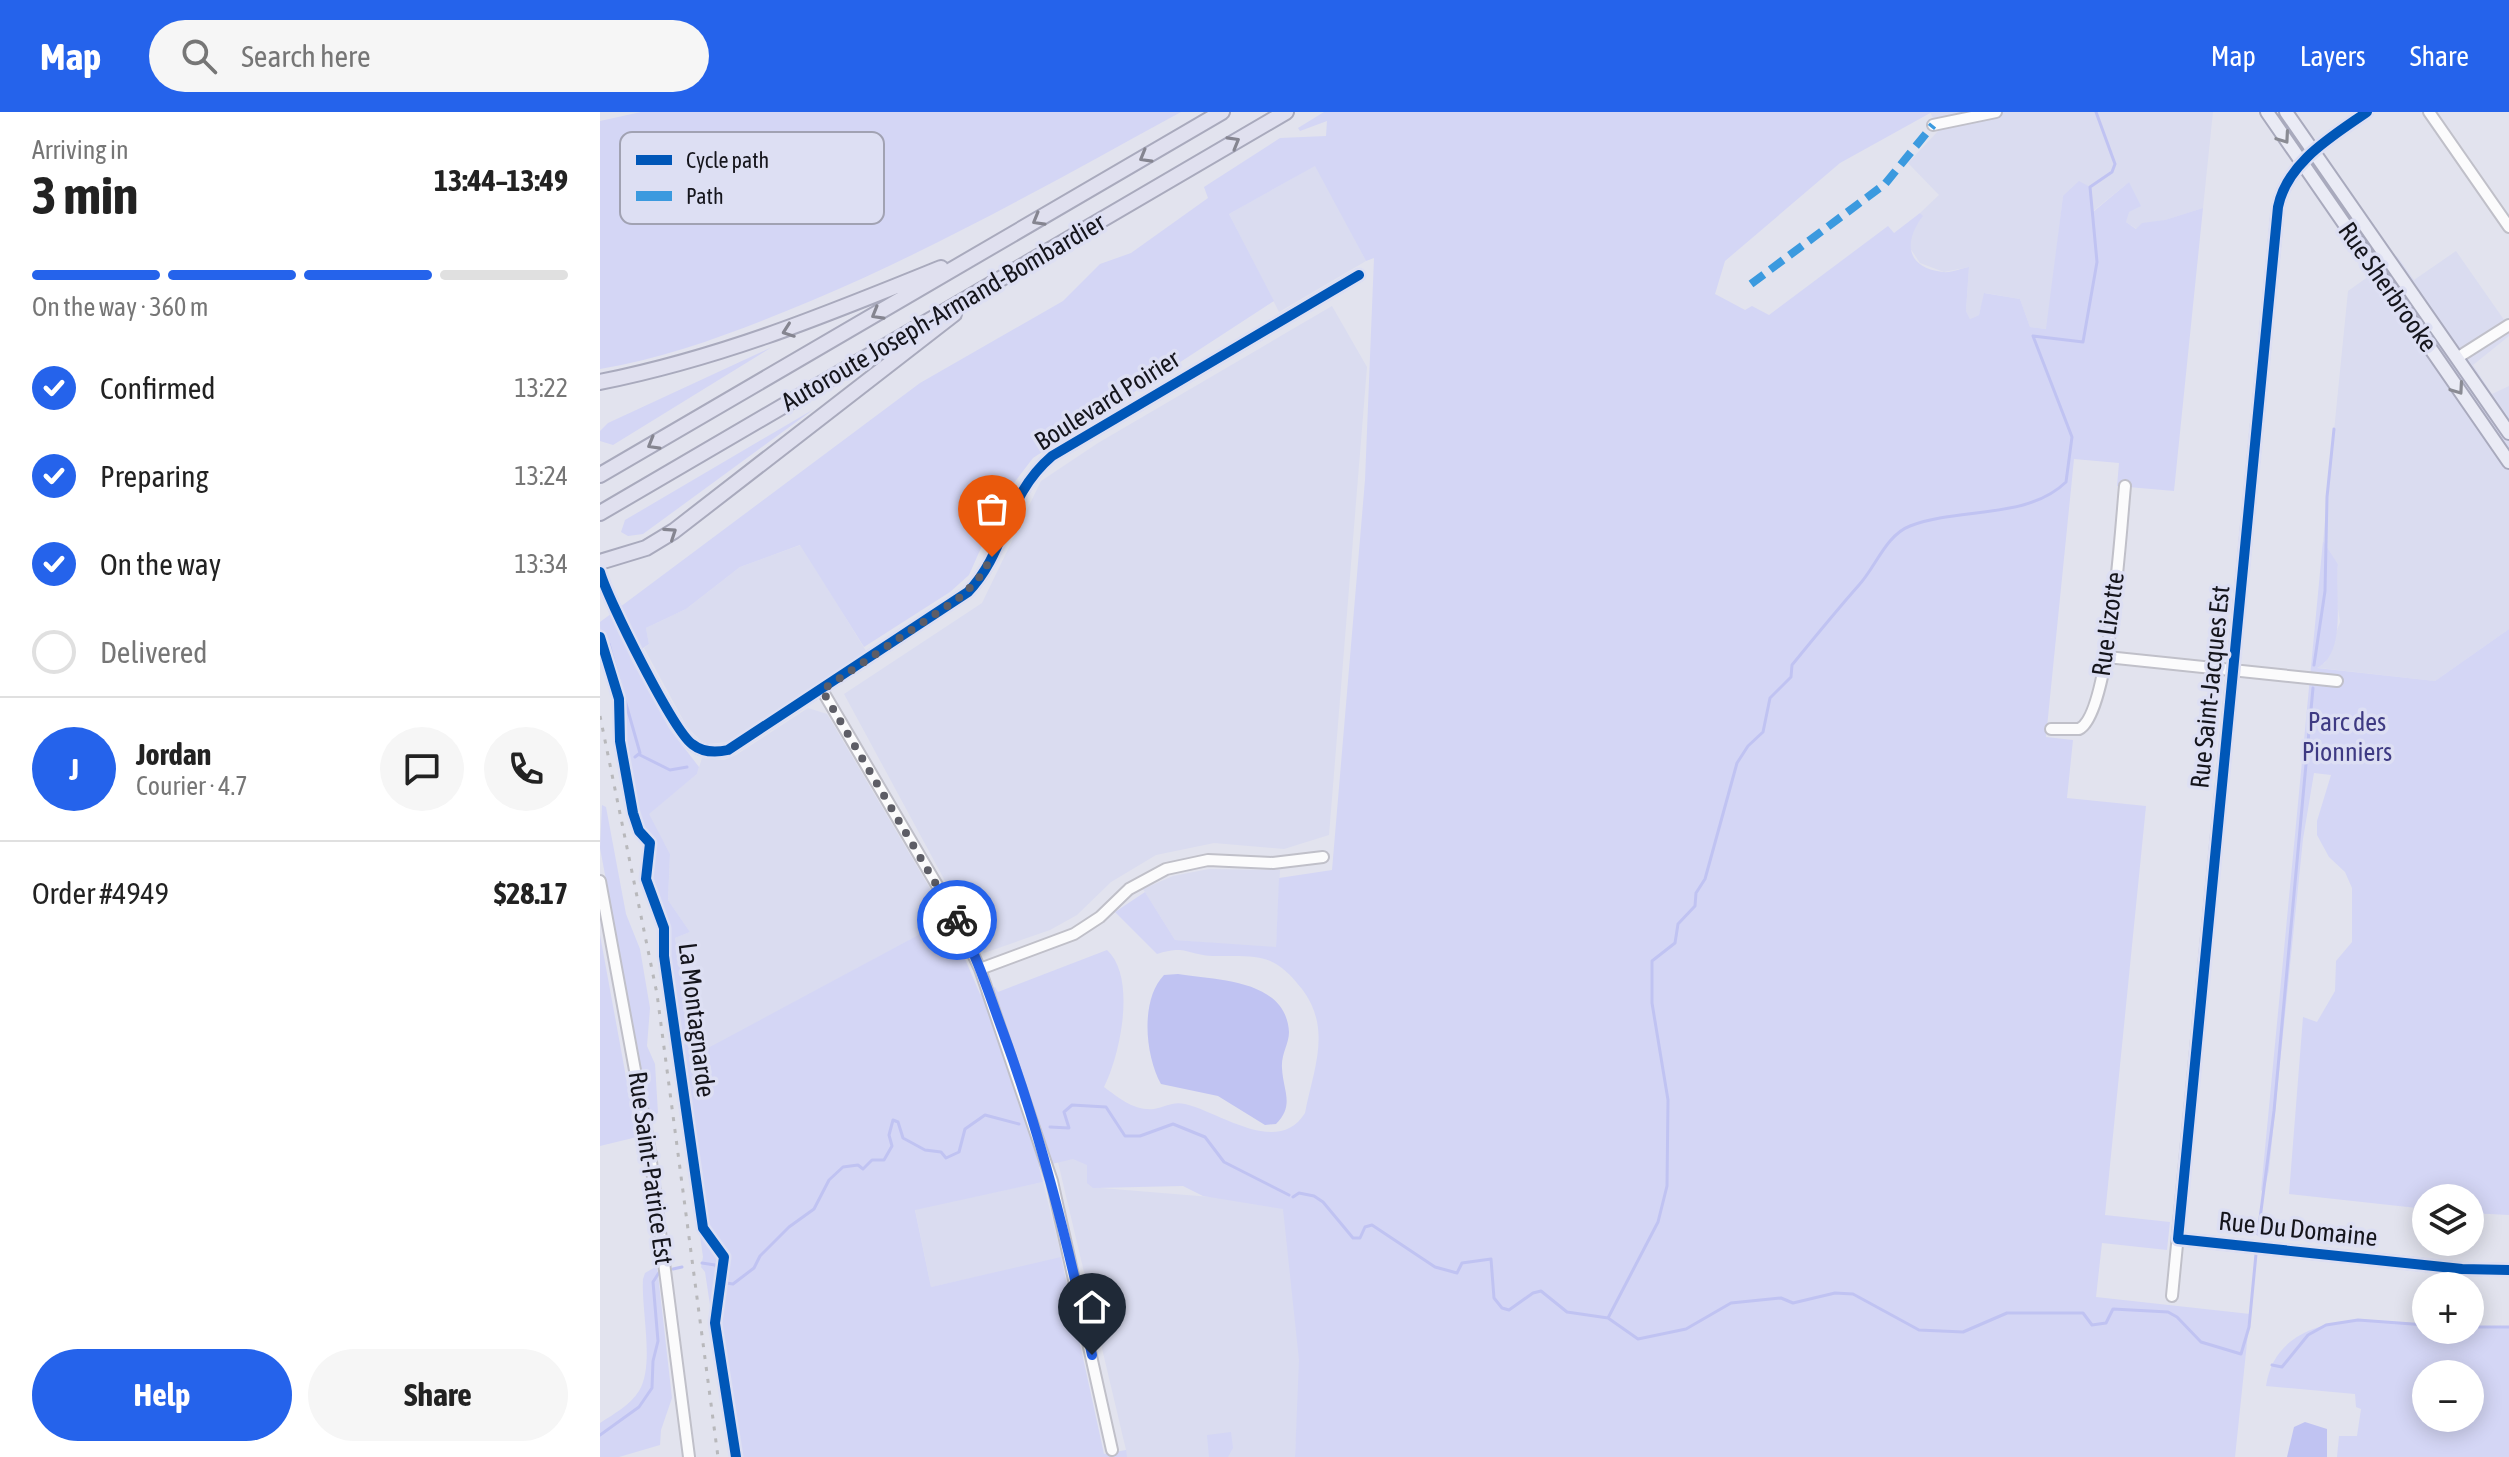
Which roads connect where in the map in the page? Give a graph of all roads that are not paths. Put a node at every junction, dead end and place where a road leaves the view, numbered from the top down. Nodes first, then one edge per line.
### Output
1 (1222, 112) edge
2 (1286, 112) edge
3 (1996, 112) edge
4 (2267, 112) edge
5 (2286, 112) edge
6 (2367, 112) edge
7 (2429, 112) edge
8 (1933, 125) dead end
9 (2314, 152) junction
10 (2303, 163) junction
11 (2509, 227) edge
12 (993, 246) junction
13 (1359, 275) dead end
14 (988, 286) junction
15 (2509, 325) edge
16 (2457, 358) junction
17 (600, 382) edge
18 (2509, 433) edge
19 (2509, 462) edge
20 (600, 475) edge
21 (2125, 486) dead end
22 (600, 513) edge
23 (600, 562) edge
24 (600, 572) edge
25 (2107, 657) junction
26 (2234, 670) junction
27 (2337, 681) dead end
28 (822, 690) junction
29 (2051, 729) dead end
30 (1323, 857) dead end
31 (600, 881) edge
32 (980, 969) junction
33 (2178, 1239) junction
34 (2509, 1270) edge
35 (2172, 1296) dead end
36 (1112, 1450) dead end
37 (689, 1457) edge

1 -> 12 highway, Autoroute Joseph-Armand-Bombardier
14 -> 2 highway, Autoroute Joseph-Armand-Bombardier
3 - 8 street
4 -> 10 main road, Rue Sherbrooke
5 - 9 main road, Rue Sherbrooke
6 - 9 street, Rue Saint-Jacques Est
7 - 11 street
9 - 10 street, Rue Saint-Jacques Est
9 - 16 main road, Rue Sherbrooke
10 -> 19 main road, Rue Sherbrooke
10 - 26 street, Rue Saint-Jacques Est
12 -> 17 highway
12 -> 20 highway, Autoroute Joseph-Armand-Bombardier
13 - 28 street, Boulevard Poirier
14 - 22 highway, Autoroute Joseph-Armand-Bombardier
23 -> 14 highway
15 - 16 street
16 - 18 main road, Rue Sherbrooke
21 - 25 street, Rue Lizotte
24 - 28 street, Boulevard Poirier
25 - 26 street
25 - 29 street, Rue Lizotte
26 - 27 street
26 - 33 street, Rue Saint-Jacques Est
28 - 32 street
30 - 32 street
31 - 37 street, Rue Saint-Patrice Est
32 - 36 street
33 - 34 street, Rue Du Domaine
33 - 35 street, Rue Saint-Jacques Est

